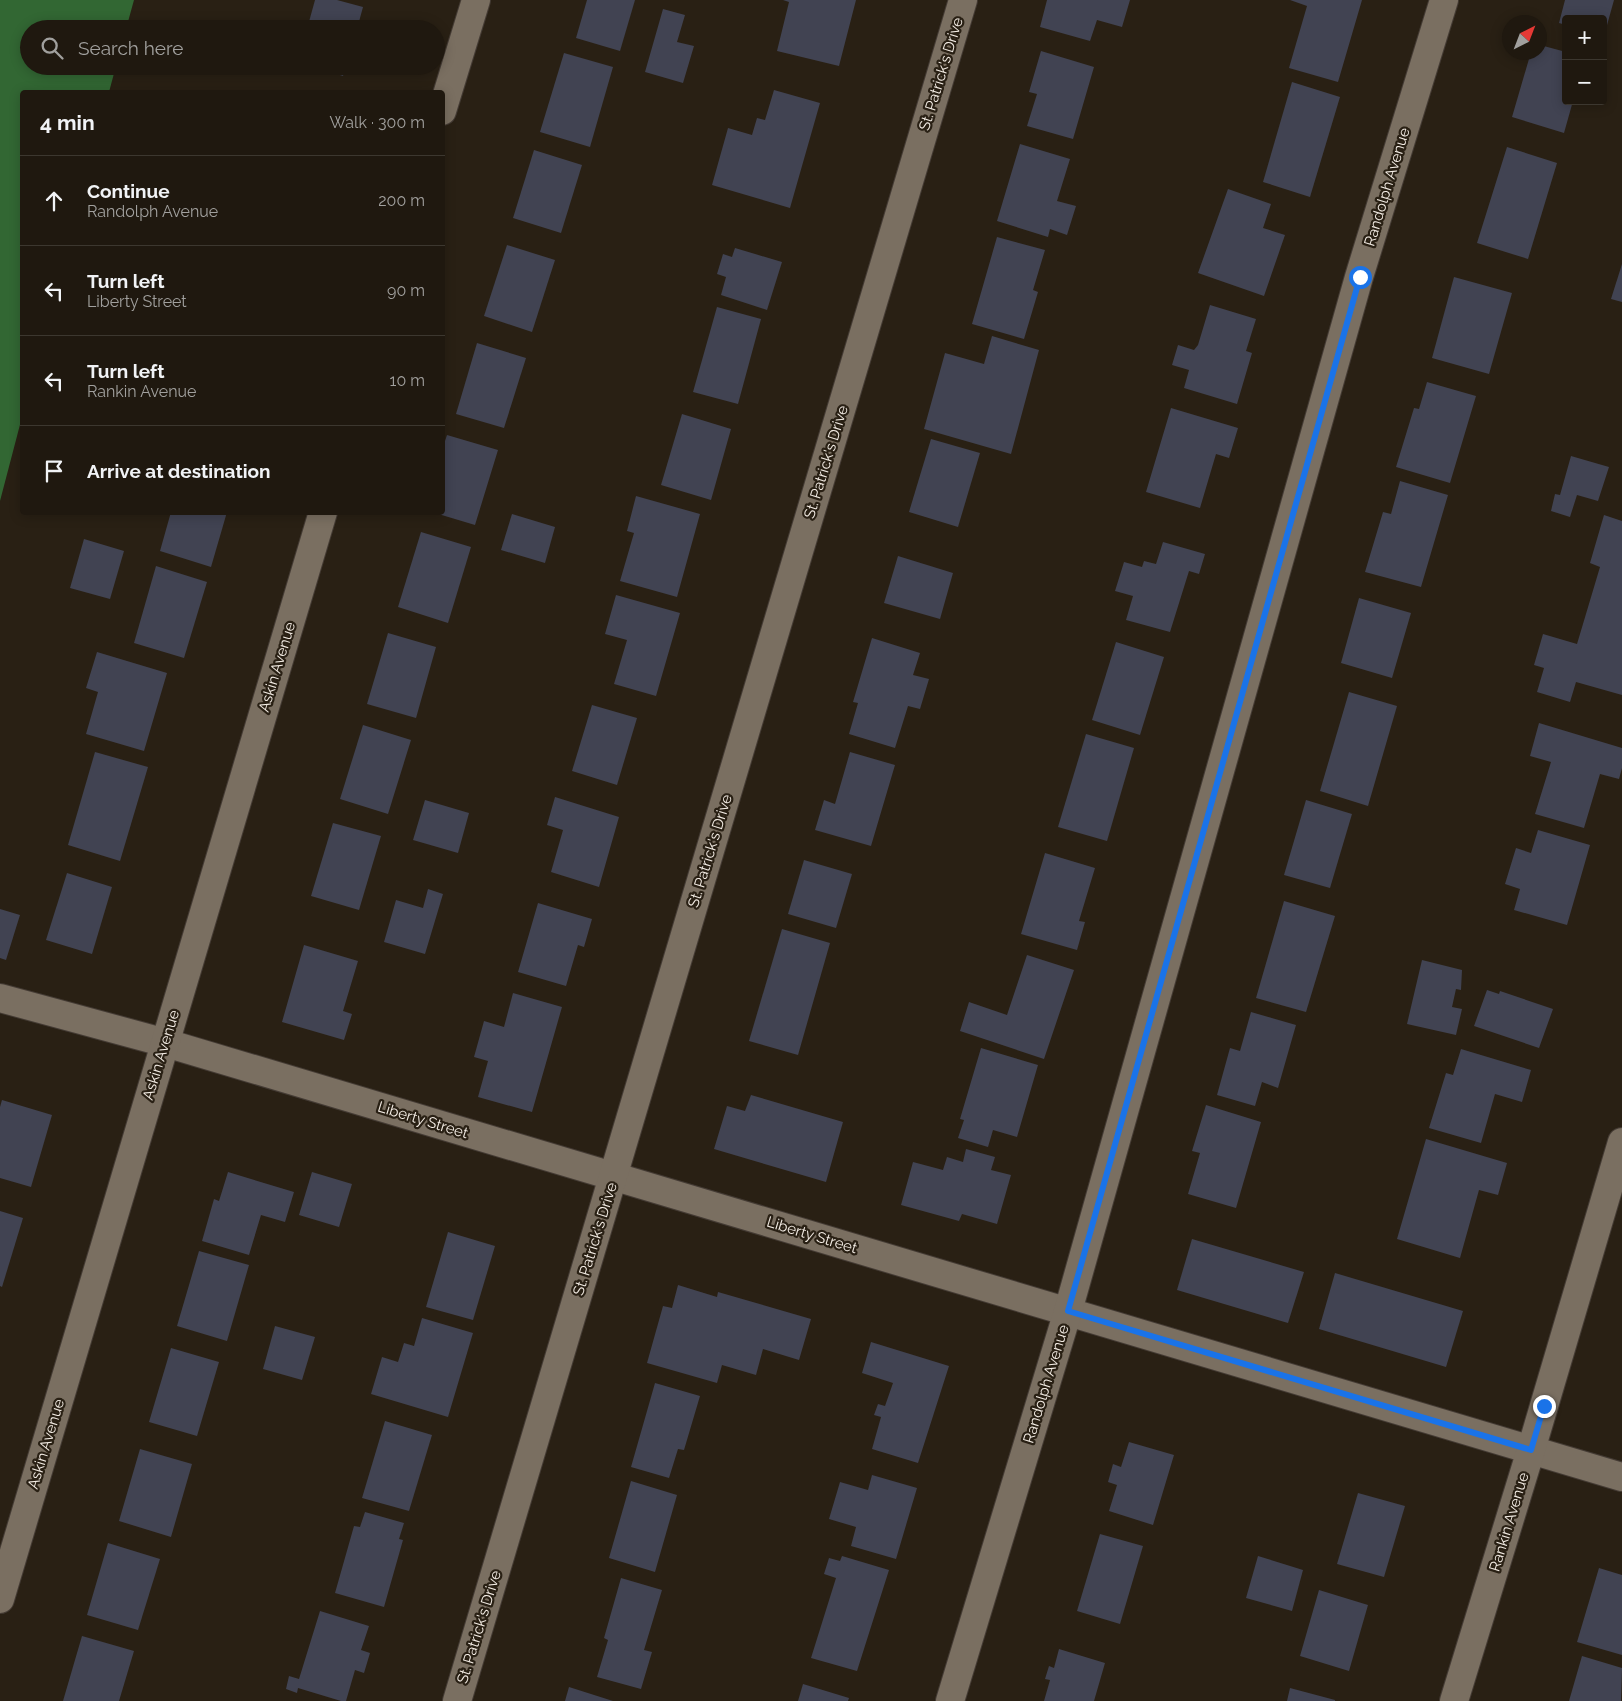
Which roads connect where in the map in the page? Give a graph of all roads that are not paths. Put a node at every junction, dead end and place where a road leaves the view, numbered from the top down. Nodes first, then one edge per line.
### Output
1 (476, 0) edge
2 (963, 0) edge
3 (1444, 0) edge
4 (445, 101) edge
5 (322, 515) edge
6 (0, 998) edge
7 (166, 1043) junction
8 (1622, 1142) edge
9 (613, 1176) junction
10 (1068, 1311) junction
11 (1531, 1450) junction
12 (1622, 1477) edge
13 (0, 1598) edge
14 (457, 1701) edge
15 (950, 1701) edge
16 (1454, 1701) edge

1 - 4 street
2 - 9 street, St. Patrick's Drive
3 - 10 street, Randolph Avenue
5 - 7 street, Askin Avenue
6 - 7 street, Liberty Street
7 - 9 street, Liberty Street
7 - 13 street, Askin Avenue
8 - 11 street, Rankin Avenue
9 - 10 street, Liberty Street
9 - 14 street, St. Patrick's Drive
10 - 11 street, Liberty Street
10 - 15 street, Randolph Avenue
11 - 12 street, Liberty Street
11 - 16 street, Rankin Avenue

